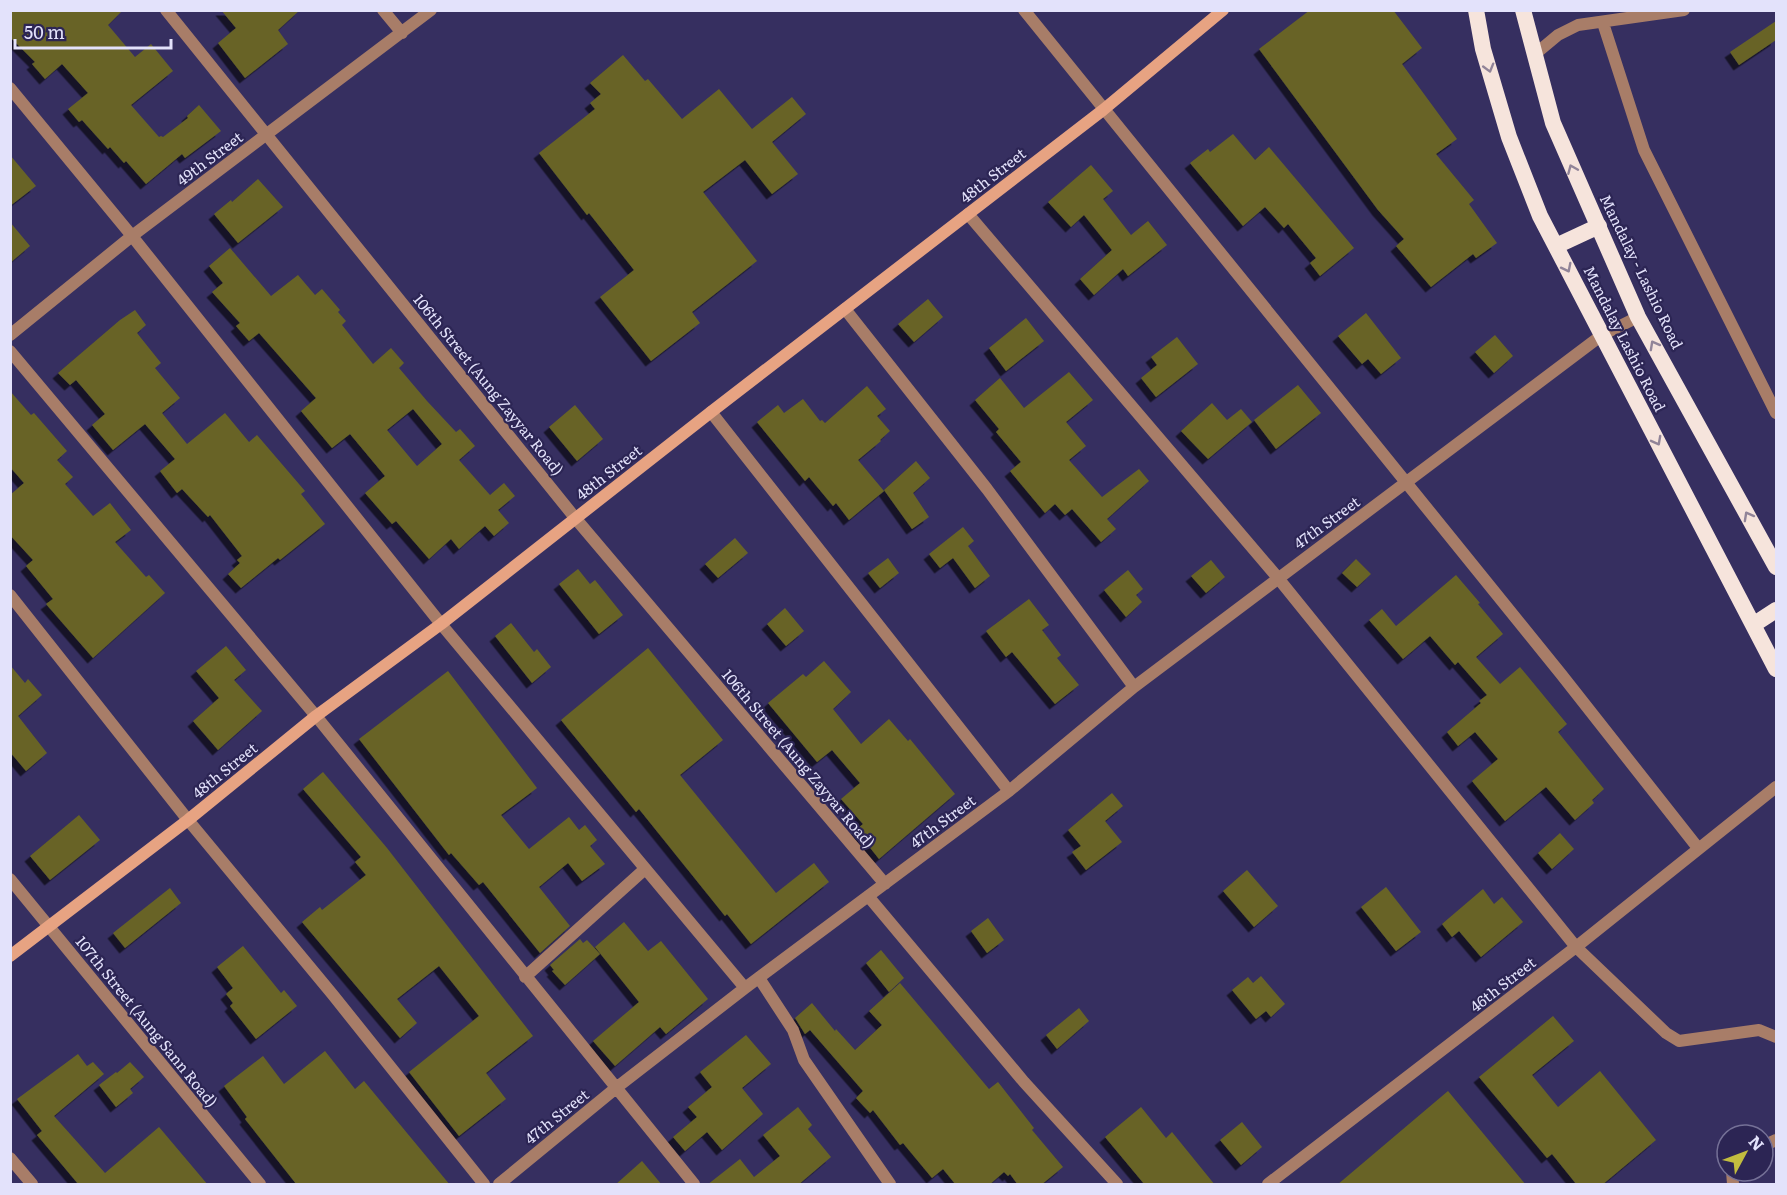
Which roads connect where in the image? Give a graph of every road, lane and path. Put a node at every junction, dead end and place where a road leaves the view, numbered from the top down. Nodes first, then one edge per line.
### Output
1 (166, 10) edge
2 (383, 10) edge
3 (431, 10) edge
4 (1024, 10) edge
5 (1223, 10) edge
6 (1476, 10) edge
7 (1523, 10) edge
8 (1684, 10) edge
9 (1603, 23) junction
10 (402, 33) junction
11 (1534, 55) junction
12 (10, 88) edge
13 (1103, 110) junction
14 (268, 135) junction
15 (968, 214) junction
16 (1599, 226) junction
17 (132, 236) junction
18 (1556, 246) junction
19 (845, 309) junction
20 (1638, 316) junction
21 (10, 335) edge
22 (1602, 335) junction
23 (10, 351) edge
24 (711, 412) junction
25 (1776, 413) edge
26 (1406, 484) junction
27 (576, 519) junction
28 (1776, 567) edge
29 (1278, 578) junction
30 (10, 595) edge
31 (1776, 610) edge
32 (441, 624) junction
33 (1753, 625) junction
34 (1776, 669) edge
35 (1134, 687) junction
36 (316, 716) junction
37 (1775, 789) edge
38 (1010, 791) junction
39 (188, 820) junction
40 (1698, 848) junction
41 (645, 869) junction
42 (10, 879) edge
43 (885, 884) junction
44 (868, 896) junction
45 (48, 926) junction
46 (1576, 947) junction
47 (10, 956) edge
48 (525, 977) junction
49 (759, 978) junction
50 (745, 988) junction
51 (1776, 1037) edge
52 (616, 1088) junction
53 (10, 1158) edge
54 (32, 1185) edge
55 (260, 1185) edge
56 (484, 1185) edge
57 (499, 1185) edge
58 (694, 1185) edge
59 (890, 1185) edge
60 (1117, 1185) edge
61 (1268, 1185) edge

1 - 14 street, 106th Street (Aung Zayyar Road)
2 - 10 street
3 - 10 street, 49th Street
4 - 13 street
5 - 13 main road, 48th Street
6 -> 18 highway, Mandalay Lashio Road
7 - 11 highway, Mandalay - Lashio Road
8 - 9 street
9 - 11 street
9 - 25 street
10 - 14 street, 49th Street
16 -> 11 highway, Mandalay - Lashio Road
12 - 17 street
13 - 15 main road, 48th Street
13 - 26 street
14 - 17 street, 49th Street
14 - 27 street, 106th Street (Aung Zayyar Road)
15 - 19 main road, 48th Street
15 - 29 street
16 - 18 highway
16 - 20 highway, Mandalay - Lashio Road
17 - 21 street, 49th Street
17 - 32 street
18 -> 22 highway, Mandalay Lashio Road
19 - 24 main road, 48th Street
19 - 35 street
20 - 22 street, 47th Street
28 -> 20 highway, Mandalay - Lashio Road
22 - 26 street, 47th Street
22 -> 33 highway, Mandalay Lashio Road
23 - 36 street
24 - 27 main road, 48th Street
24 - 38 street
26 - 29 street, 47th Street
26 - 40 street
27 - 32 main road, 48th Street
27 - 43 street, 106th Street (Aung Zayyar Road)
29 - 35 street, 47th Street
29 - 46 street
30 - 39 street
31 - 33 highway
32 - 36 main road, 48th Street
32 - 41 street
33 - 34 highway, Mandalay Lashio Road
35 - 38 street, 47th Street
36 - 39 main road, 48th Street
36 - 48 street
37 - 40 street, 46th Street
38 - 43 street, 47th Street
39 - 45 main road, 48th Street
39 - 56 street
40 - 46 street, 46th Street
41 - 48 street
41 - 50 street
42 - 45 street, 107th Street (Aung Sann Road)
43 - 44 street, 47th Street
44 - 49 street, 47th Street
44 - 60 street
45 - 47 main road, 48th Street
45 - 55 street, 107th Street (Aung Sann Road)
46 - 51 street
46 - 61 street, 46th Street
48 - 52 street
49 - 50 street, 47th Street
49 - 59 street
50 - 52 street, 47th Street
52 - 57 street, 47th Street
52 - 58 street
53 - 54 street

